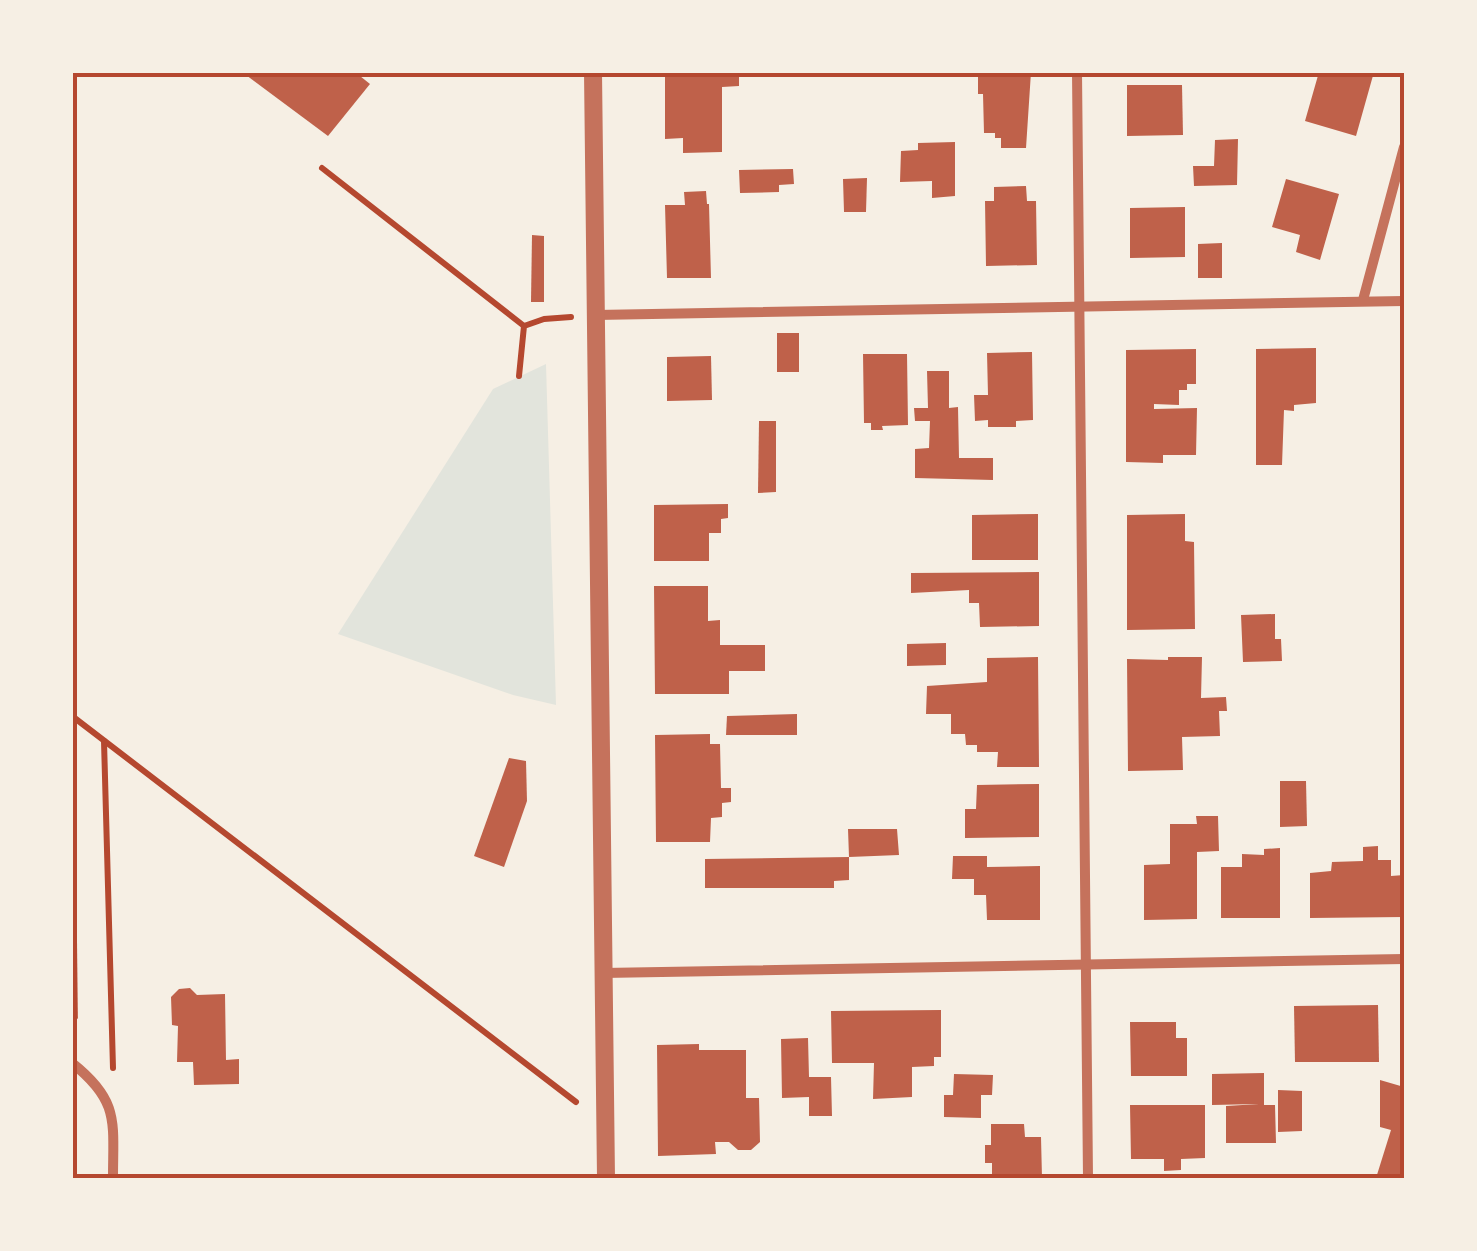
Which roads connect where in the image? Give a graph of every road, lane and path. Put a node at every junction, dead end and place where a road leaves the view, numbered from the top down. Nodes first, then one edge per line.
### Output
1 (593, 72) edge
2 (1077, 72) edge
3 (1404, 148) edge
4 (322, 168) dead end
5 (1363, 300) junction
6 (1404, 301) edge
7 (1079, 306) junction
8 (596, 315) junction
9 (544, 319) dead end
10 (524, 326) junction
11 (519, 376) dead end
12 (72, 716) edge
13 (104, 740) junction
14 (1404, 960) edge
15 (1086, 965) junction
16 (603, 973) junction
17 (72, 1063) edge
18 (107, 1098) junction
19 (605, 1124) junction
20 (112, 1178) edge
21 (606, 1178) edge
22 (1088, 1178) edge

1 - 8 street
2 - 7 street
3 - 5 street
4 - 10 path
5 - 6 street
5 - 7 street
7 - 8 street
7 - 15 street
8 - 16 street
9 - 10 path
10 - 11 path
12 - 13 path
13 - 18 path
13 - 19 path
14 - 15 street
15 - 16 street
15 - 22 street
16 - 19 street
17 - 18 street
18 - 20 street
19 - 21 street

